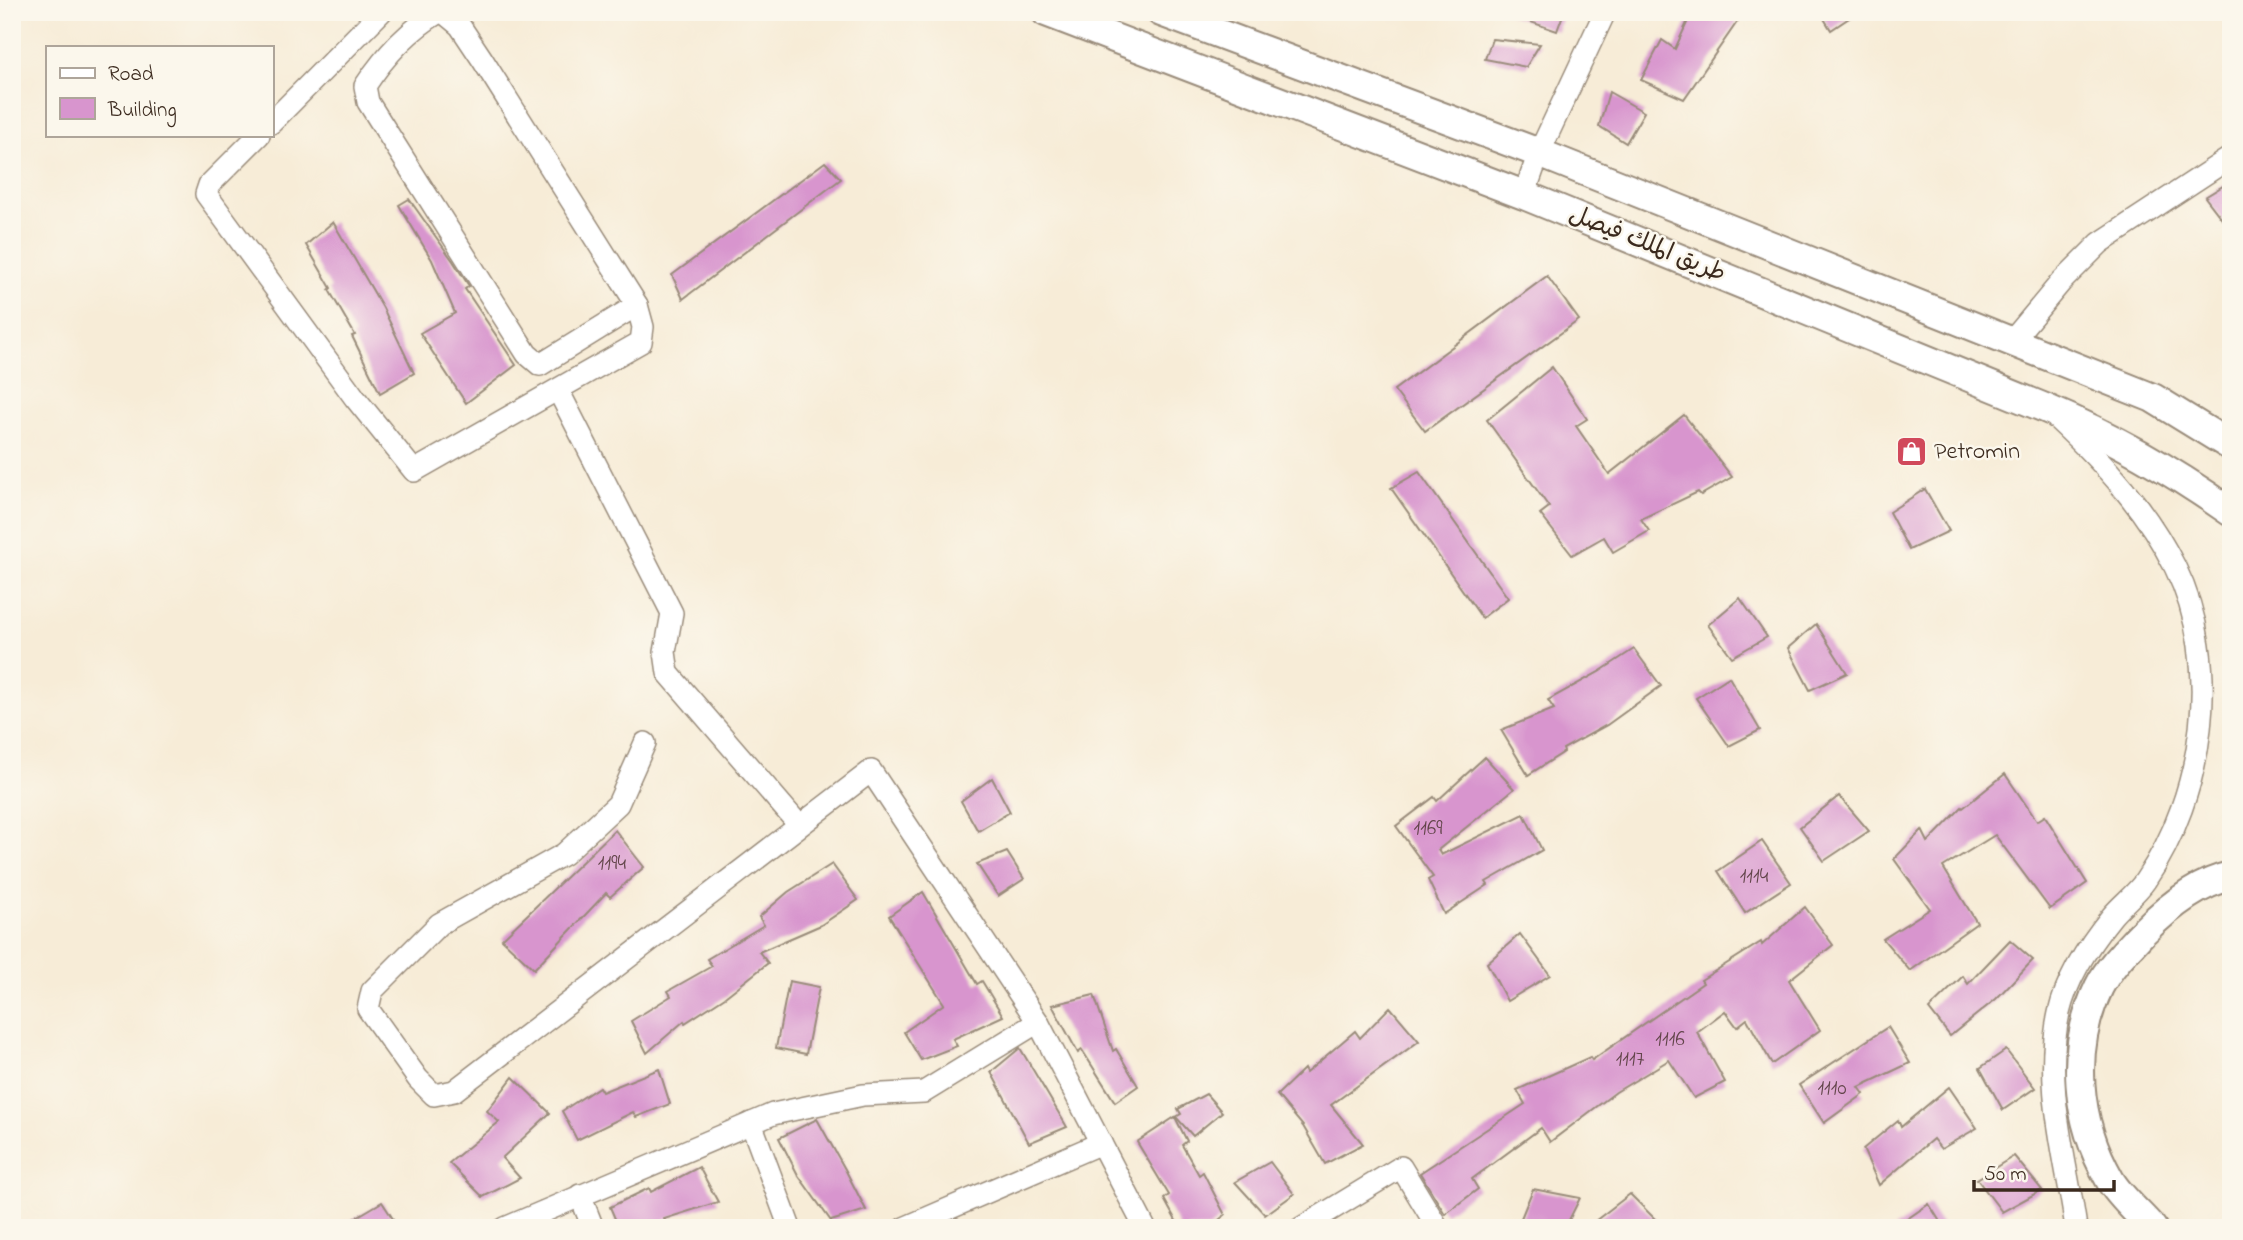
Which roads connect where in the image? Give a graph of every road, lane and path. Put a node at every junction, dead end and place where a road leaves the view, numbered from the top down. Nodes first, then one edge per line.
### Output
1 (382, 12) edge
2 (441, 12) edge
3 (1046, 12) edge
4 (1161, 12) edge
5 (1605, 12) edge
6 (273, 121) edge
7 (258, 136) edge
8 (1539, 153) junction
9 (2231, 157) edge
10 (1524, 195) junction
11 (636, 305) junction
12 (2011, 342) junction
13 (558, 390) junction
14 (2045, 408) junction
15 (2231, 446) edge
16 (2231, 512) edge
17 (645, 743) dead end
18 (799, 825) junction
19 (2231, 876) edge
20 (1038, 1022) junction
21 (751, 1123) junction
22 (1101, 1143) junction
23 (580, 1195) junction
24 (505, 1228) edge
25 (593, 1228) edge
26 (790, 1228) edge
27 (904, 1228) edge
28 (1145, 1228) edge
29 (1301, 1228) edge
30 (1438, 1228) edge
31 (2076, 1228) edge
32 (2152, 1228) edge

1 - 6 street
2 - 11 street
2 - 11 street
3 - 10 main road, طريق الملك فيصل
4 - 8 main road, طريق الملك فيصل
5 - 8 street
7 - 13 street
8 - 10 street
8 - 12 main road, طريق الملك فيصل
9 - 12 street
10 - 14 main road, طريق الملك فيصل
11 - 13 street
12 - 15 main road, طريق الملك فيصل
13 - 18 street
14 - 16 main road, طريق الملك فيصل
14 - 31 street
17 - 18 street
18 - 20 street
19 - 32 main road
20 - 21 street
20 - 22 street
21 - 23 street
21 - 26 street
22 - 27 street
22 - 28 street
23 - 24 street
23 - 25 street
29 - 30 street

